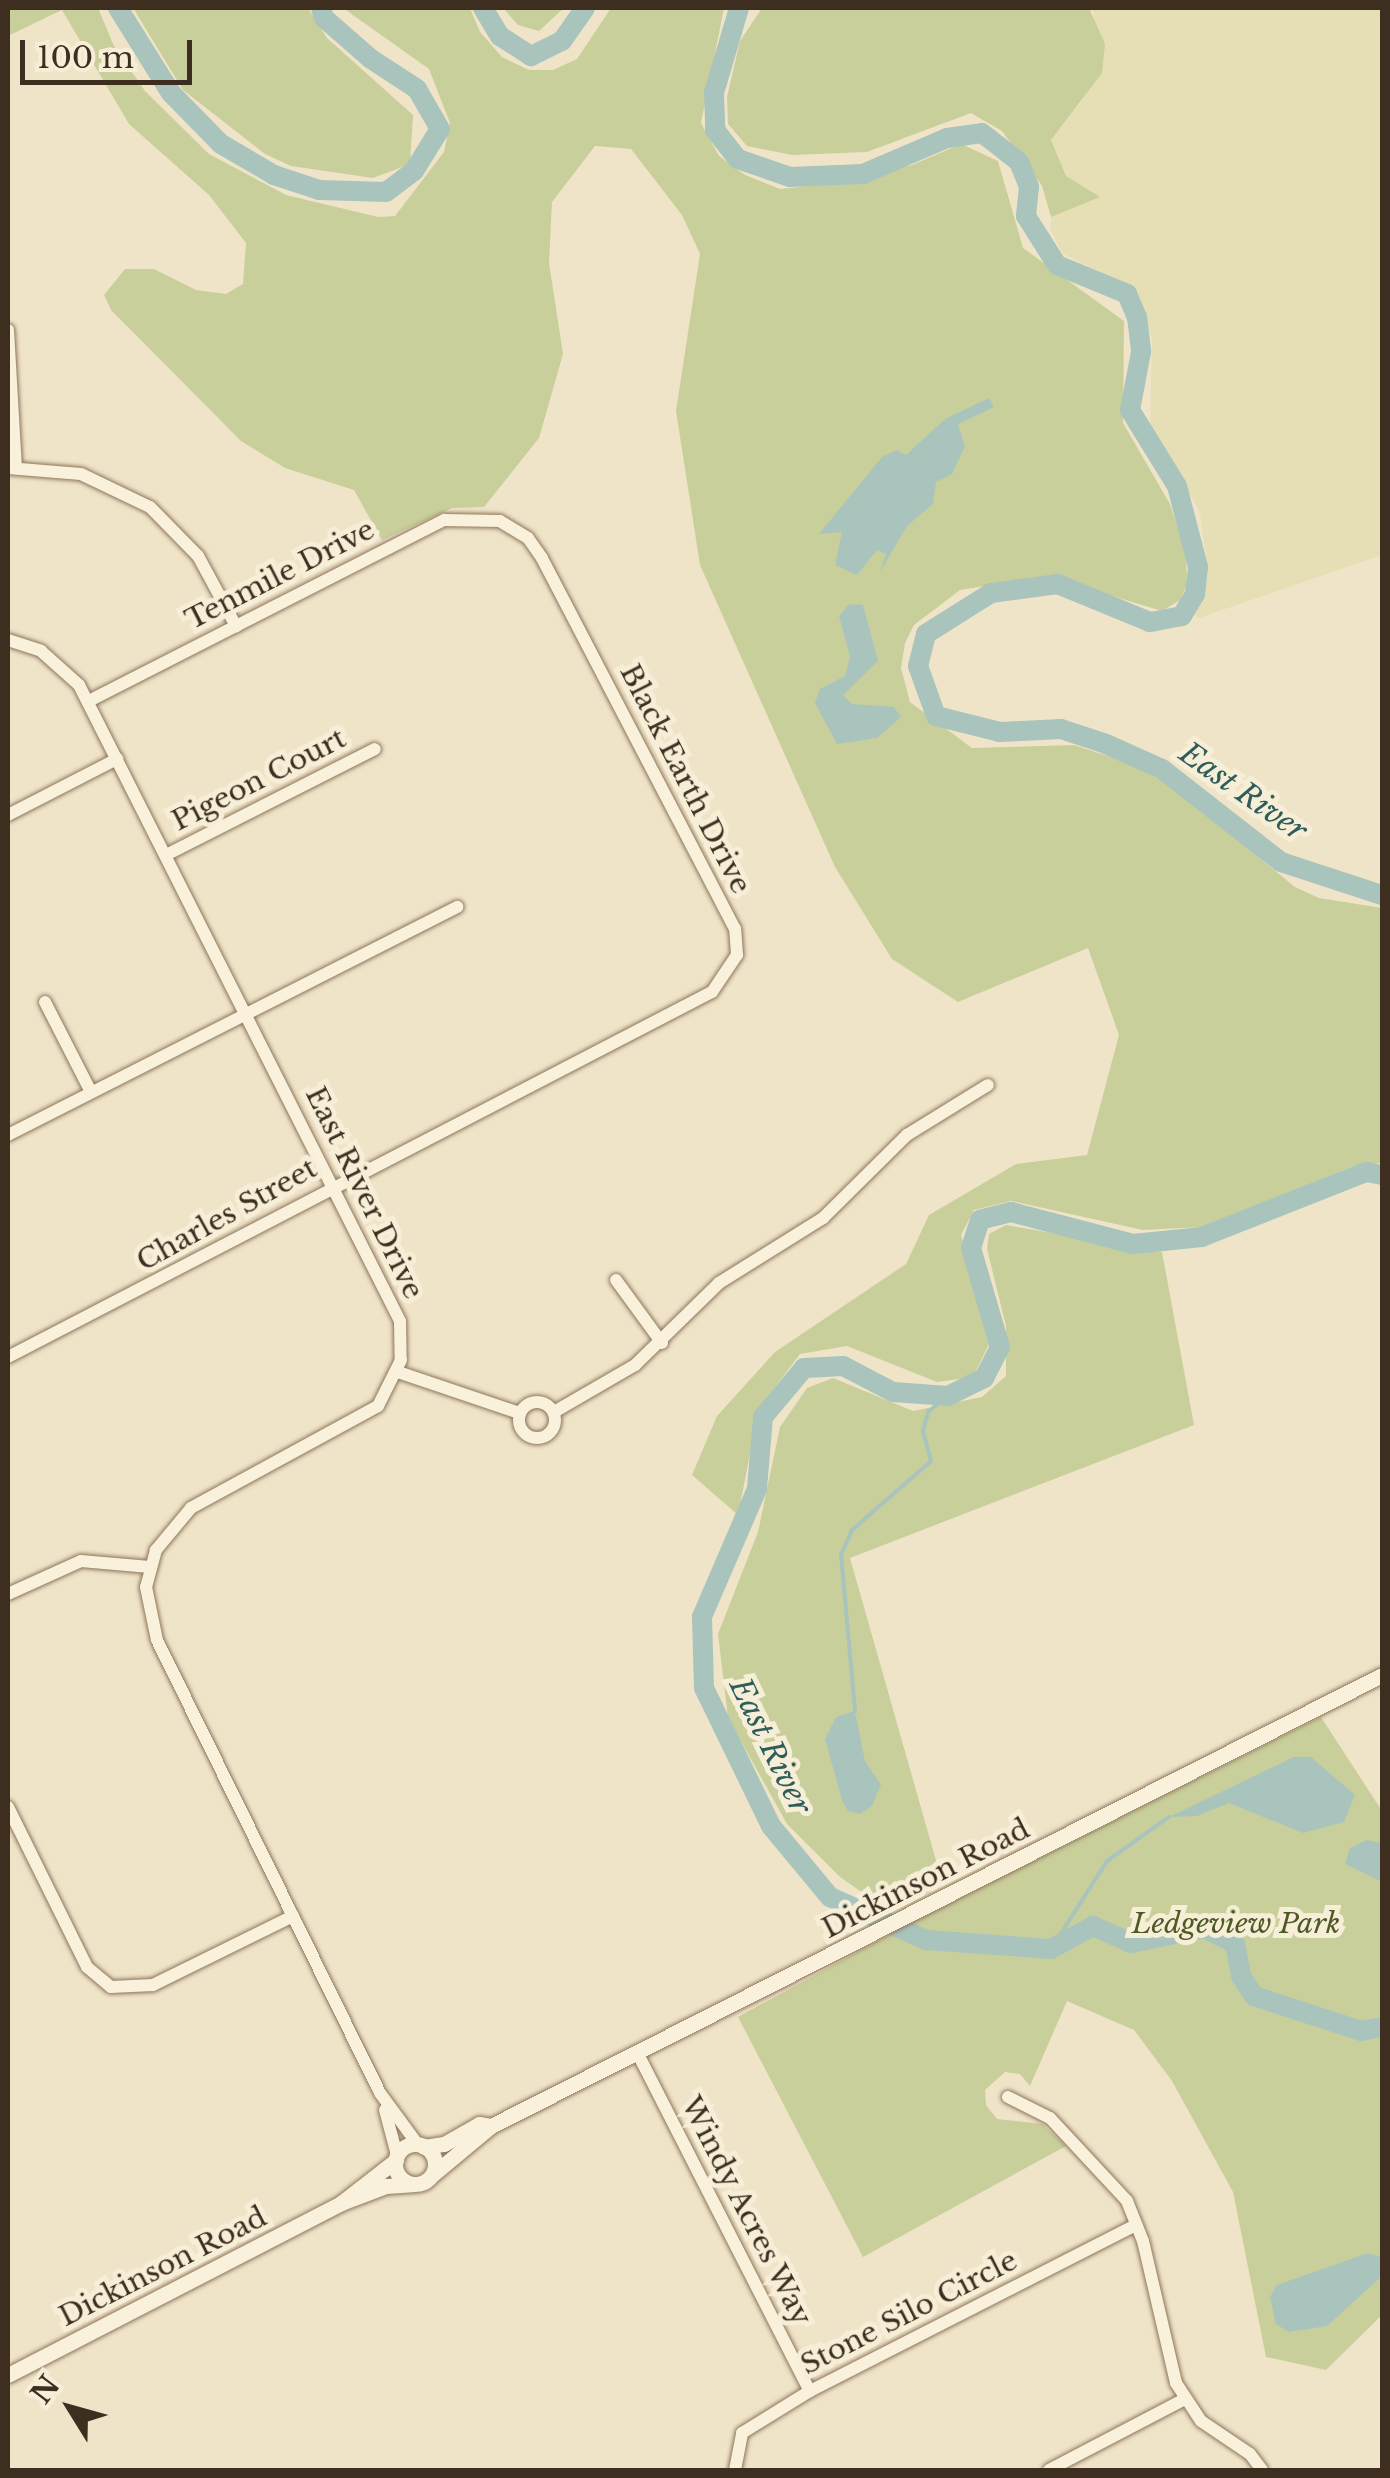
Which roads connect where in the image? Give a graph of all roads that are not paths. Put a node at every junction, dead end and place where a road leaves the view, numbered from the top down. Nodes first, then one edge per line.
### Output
1 (8, 330) edge
2 (12, 468) edge
3 (500, 520) joint
4 (236, 626) junction
5 (8, 640) edge
6 (88, 701) junction
7 (375, 749) dead end
8 (118, 759) junction
9 (8, 815) edge
10 (166, 855) junction
11 (457, 907) dead end
12 (45, 1002) dead end
13 (246, 1014) junction
14 (630, 1033) joint
15 (988, 1086) dead end
16 (91, 1092) junction
17 (8, 1134) edge
18 (332, 1184) junction
19 (616, 1280) dead end
20 (662, 1343) junction
21 (8, 1357) edge
22 (398, 1372) junction
23 (554, 1412) junction
24 (519, 1414) junction
25 (150, 1567) junction
26 (8, 1594) edge
27 (1382, 1675) edge
28 (8, 1807) edge
29 (293, 1916) junction
30 (638, 2054) junction
31 (380, 2094) junction
32 (1008, 2097) dead end
33 (491, 2126) junction
34 (421, 2146) junction
35 (397, 2158) junction
36 (432, 2176) junction
37 (414, 2184) junction
38 (340, 2203) junction
39 (1136, 2225) junction
40 (8, 2374) edge
41 (810, 2391) junction
42 (1185, 2399) junction
43 (734, 2470) edge
44 (1050, 2470) edge
45 (1262, 2470) edge

1 - 2 street
2 - 4 street
3 - 4 street, Tenmile Drive
3 - 14 street, Black Earth Drive
4 - 6 street, Tenmile Drive
5 - 6 street, East River Drive
6 - 8 street, East River Drive
7 - 10 street, Pigeon Court
8 - 9 street
8 - 10 street, East River Drive
10 - 13 street, East River Drive
11 - 13 street
12 - 16 street
13 - 16 street
13 - 18 street, East River Drive
14 - 18 street, Charles Street
15 - 20 street
16 - 17 street
18 - 21 street, Charles Street
18 - 22 street, East River Drive
19 - 20 street
20 - 23 street
22 - 24 street
22 - 25 street
23 - 24 street
23 - 24 street
25 - 26 street
25 - 29 street
27 - 30 street, Dickinson Road
28 - 29 street
29 - 31 street
30 - 33 street, Dickinson Road
30 - 41 street, Windy Acres Way
31 - 34 street
31 - 35 street
32 - 39 street
33 - 34 street, Dickinson Road
33 - 36 street, Dickinson Road
34 - 35 street
34 - 36 street
35 - 37 street
35 - 38 street, Dickinson Road
36 - 37 street
37 - 38 street, Dickinson Road
38 - 40 street, Dickinson Road
39 - 41 street, Stone Silo Circle
39 - 42 street
41 - 43 street, Stone Silo Circle
42 - 44 street
42 - 45 street

